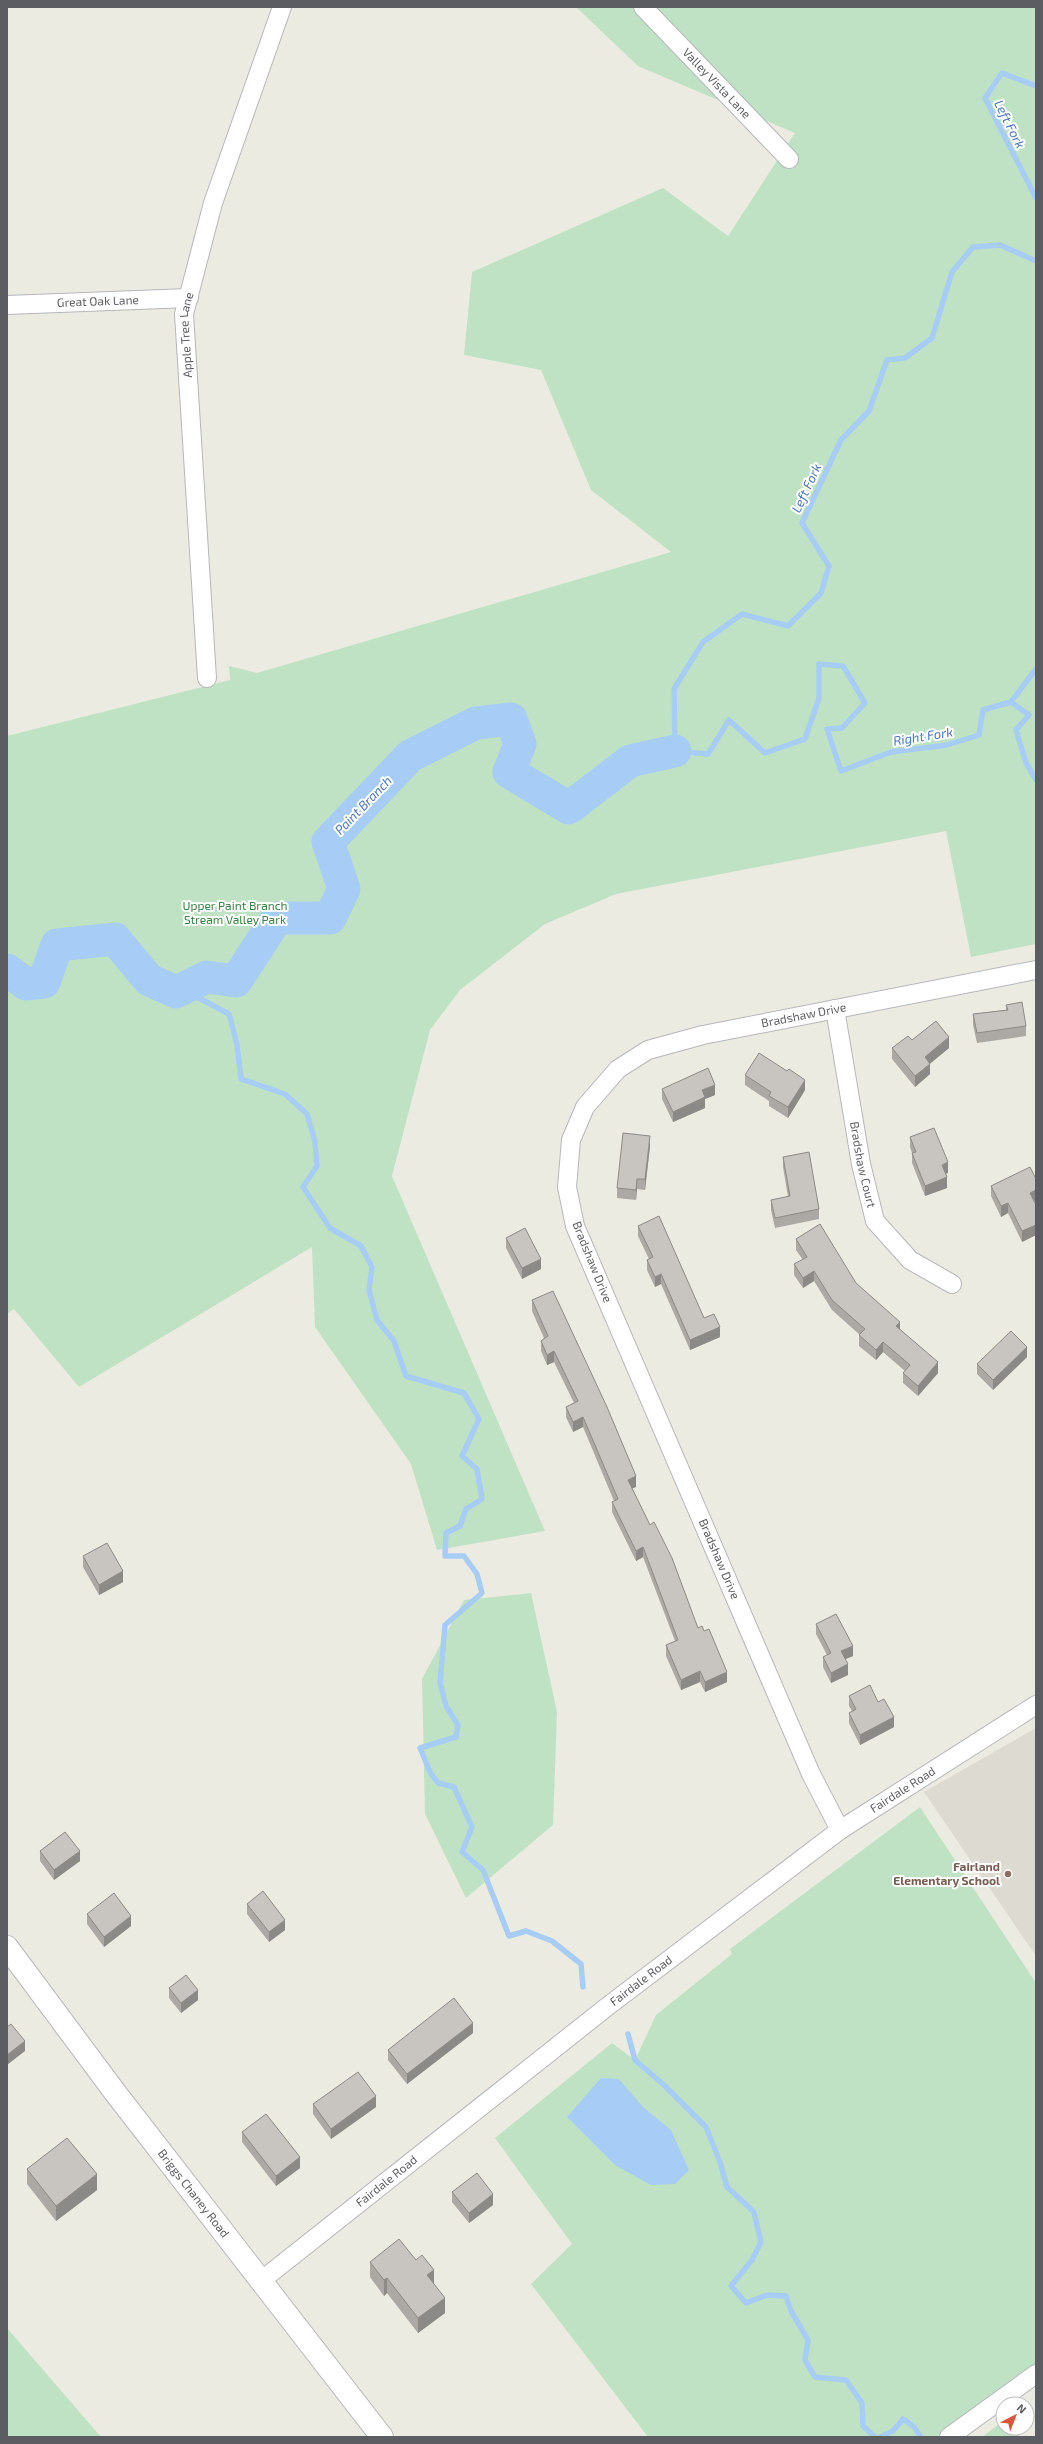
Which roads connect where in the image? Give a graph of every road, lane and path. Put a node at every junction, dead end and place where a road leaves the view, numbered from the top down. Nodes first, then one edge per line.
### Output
1 (282, 7) edge
2 (643, 7) edge
3 (790, 159) dead end
4 (189, 298) junction
5 (7, 305) edge
6 (206, 678) dead end
7 (1036, 970) edge
8 (835, 1009) junction
9 (952, 1284) dead end
10 (1036, 1705) edge
11 (840, 1830) junction
12 (7, 1947) edge
13 (262, 2280) junction
14 (1036, 2374) edge
15 (382, 2437) edge
16 (949, 2437) edge

1 - 4 street, Apple Tree Lane
2 - 3 street, Valley Vista Lane
4 - 5 street, Great Oak Lane
4 - 6 street, Apple Tree Lane
7 - 8 street, Bradshaw Drive
8 - 9 street, Bradshaw Court
8 - 11 street, Bradshaw Drive
10 - 11 street, Fairdale Road
11 - 13 street, Fairdale Road
12 - 13 main road, Briggs Chaney Road
13 - 15 main road, Briggs Chaney Road
14 - 16 street

